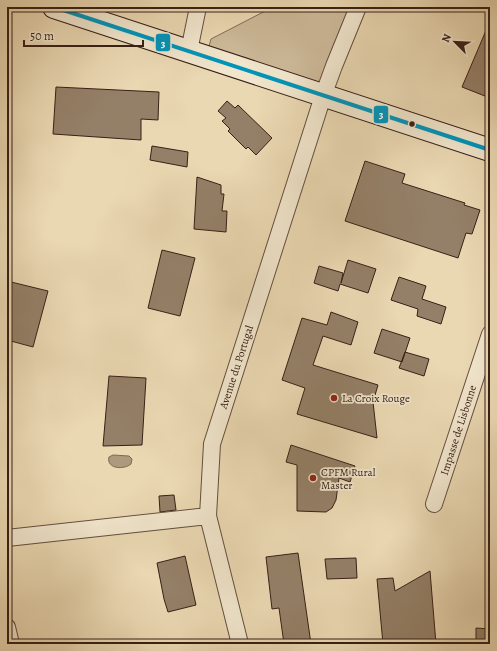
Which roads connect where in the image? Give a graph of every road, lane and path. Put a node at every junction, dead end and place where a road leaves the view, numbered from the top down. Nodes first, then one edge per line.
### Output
1 (54, 7) edge
2 (198, 7) edge
3 (358, 7) edge
4 (189, 51) junction
5 (323, 96) junction
6 (490, 150) edge
7 (490, 334) edge
8 (434, 504) dead end
9 (208, 516) junction
10 (7, 538) edge
11 (7, 627) edge
12 (11, 644) edge
13 (240, 644) edge

1 - 4 street
2 - 4 street
3 - 5 street, Avenue du Portugal
4 - 5 street
5 - 6 street
5 - 9 street, Avenue du Portugal
7 - 8 street, Impasse de Lisbonne
9 - 10 street
9 - 13 street, Avenue du Portugal
11 - 12 street

